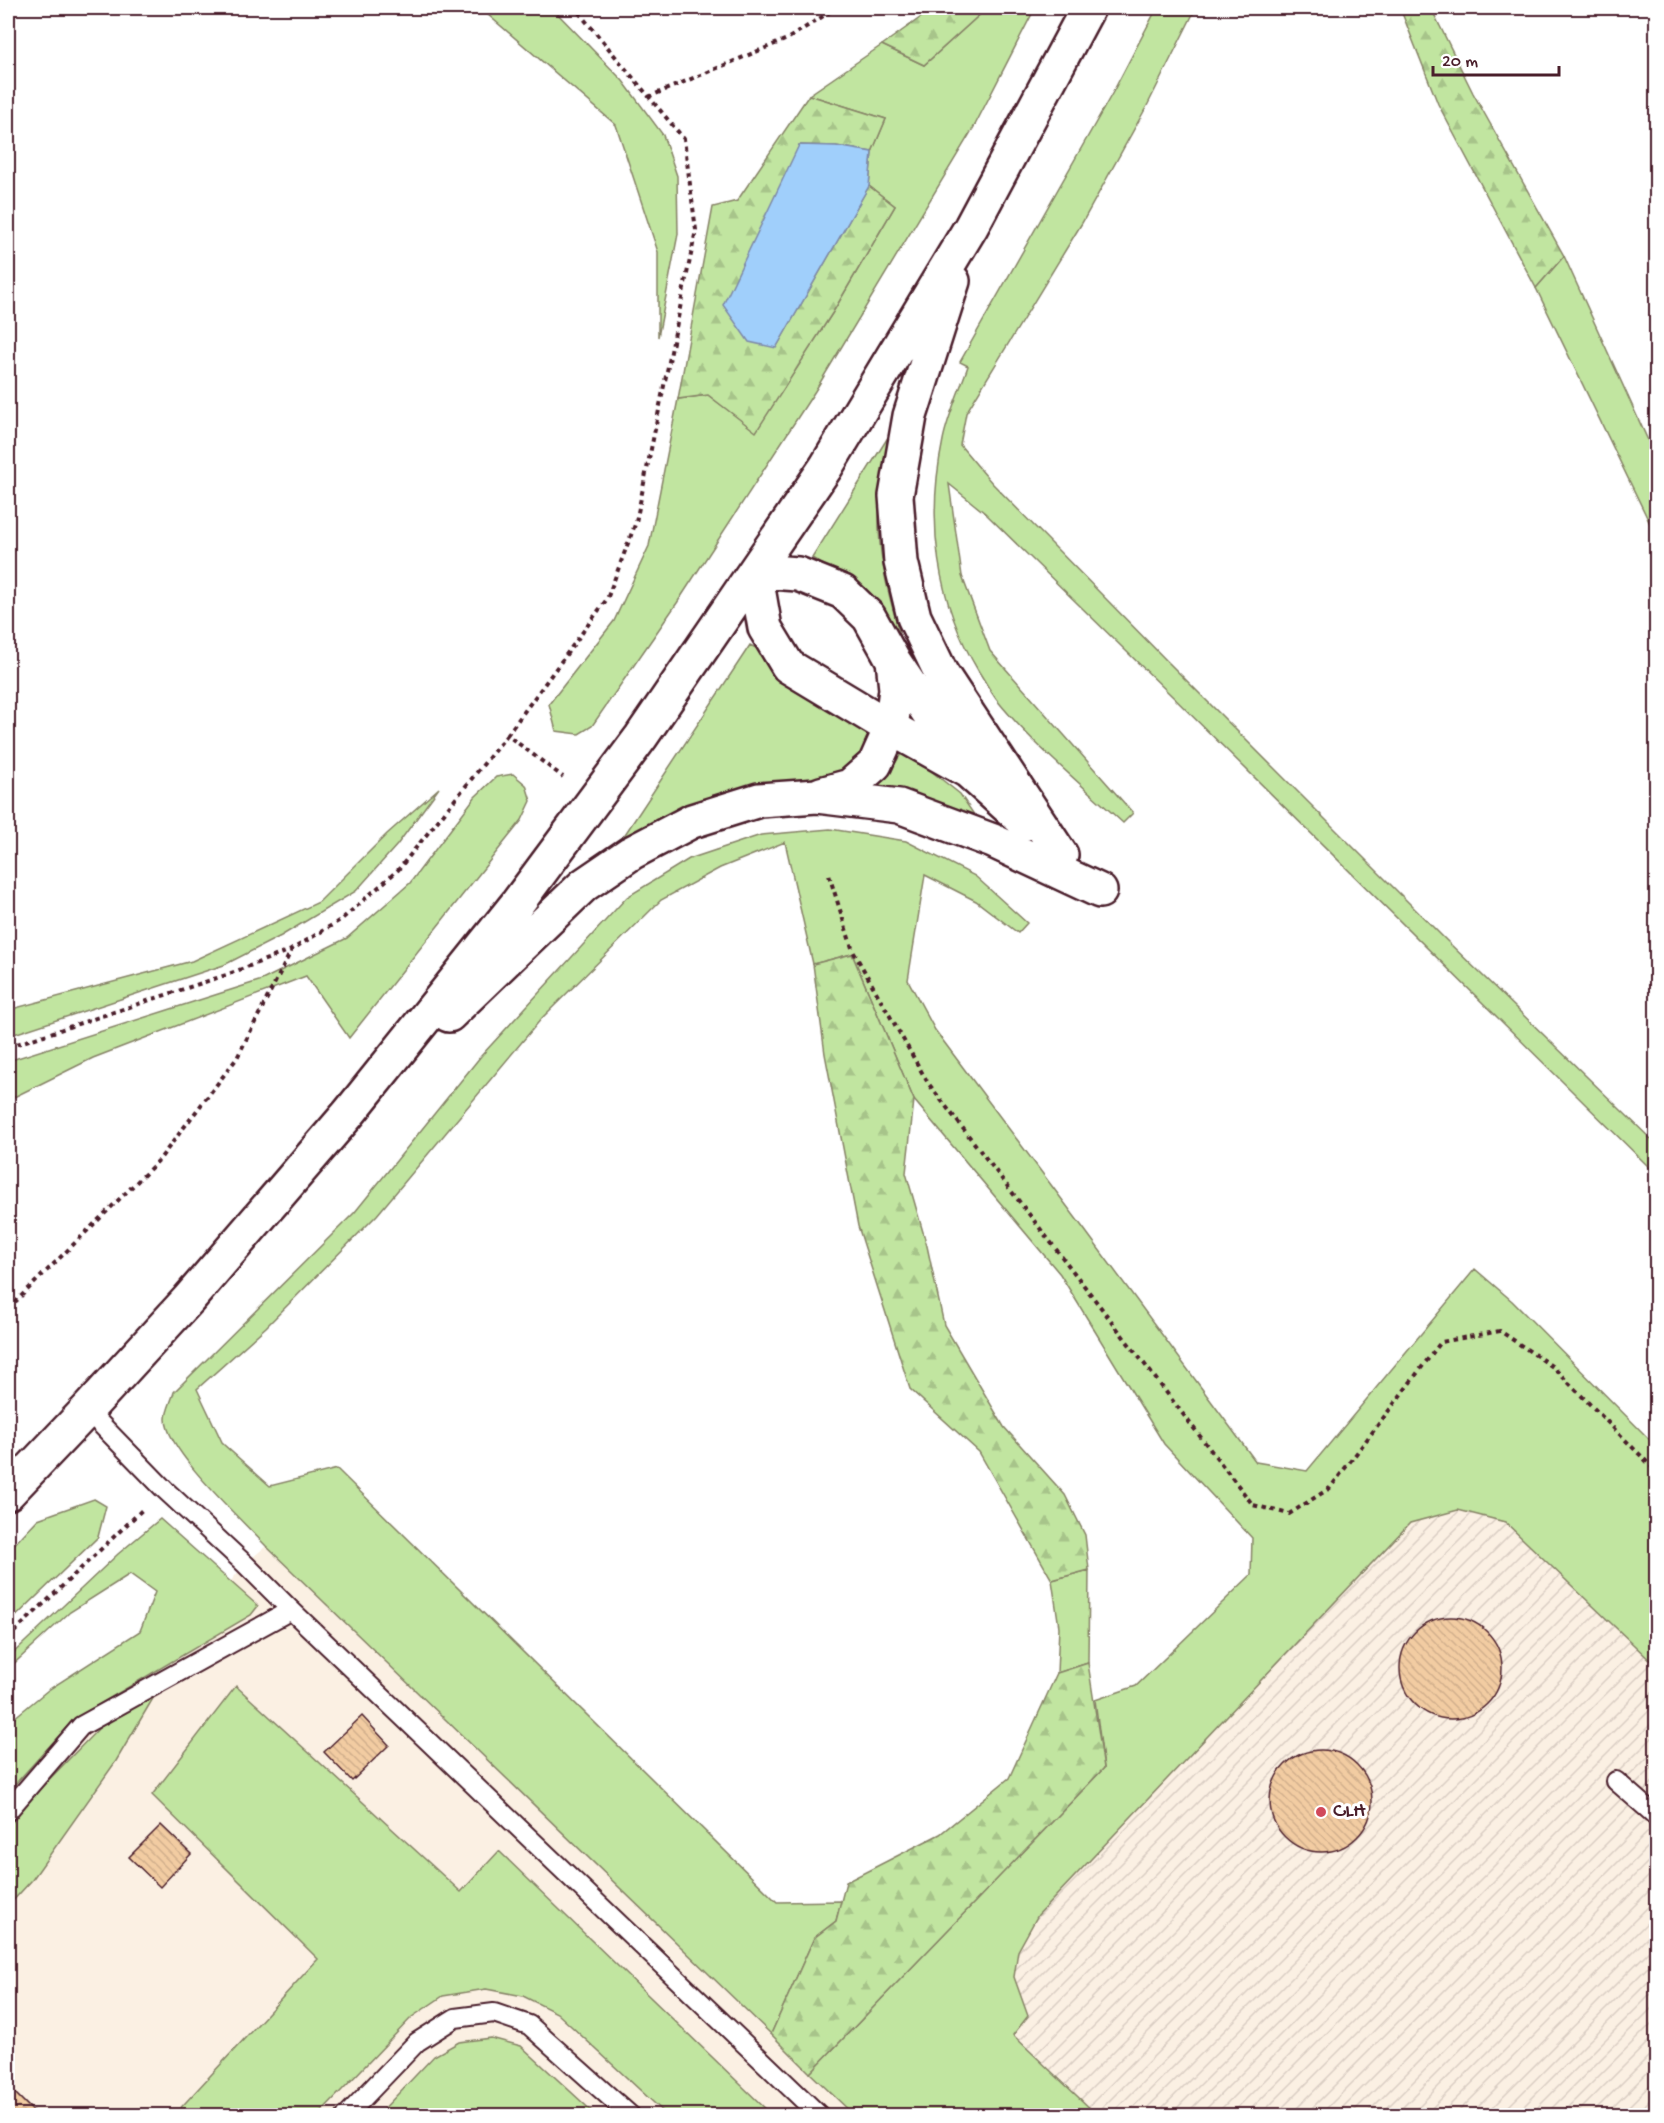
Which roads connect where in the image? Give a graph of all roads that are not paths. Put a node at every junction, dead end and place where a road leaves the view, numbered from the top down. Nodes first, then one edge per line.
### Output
1 (1088, 8) edge
2 (971, 227) junction
3 (755, 571) junction
4 (893, 660) junction
5 (891, 728) junction
6 (968, 771) junction
7 (817, 796) junction
8 (1061, 855) junction
9 (349, 1113) junction
10 (87, 1410) junction
11 (8, 1493) edge
12 (291, 1610) junction
13 (1616, 1781) dead end
14 (8, 1811) edge
15 (1656, 1816) edge
16 (346, 2115) edge
17 (632, 2115) edge
18 (820, 2115) edge

1 - 2 street
2 - 3 street
2 - 8 street
3 - 4 street
3 - 5 street
3 - 9 street
4 - 5 street
4 - 6 street
5 - 6 street
5 - 7 street
6 - 8 street
7 - 8 street
7 - 9 street
9 - 10 street
10 - 11 street
10 - 12 lane
12 - 14 lane
12 - 18 lane
13 - 15 lane
16 - 17 lane

